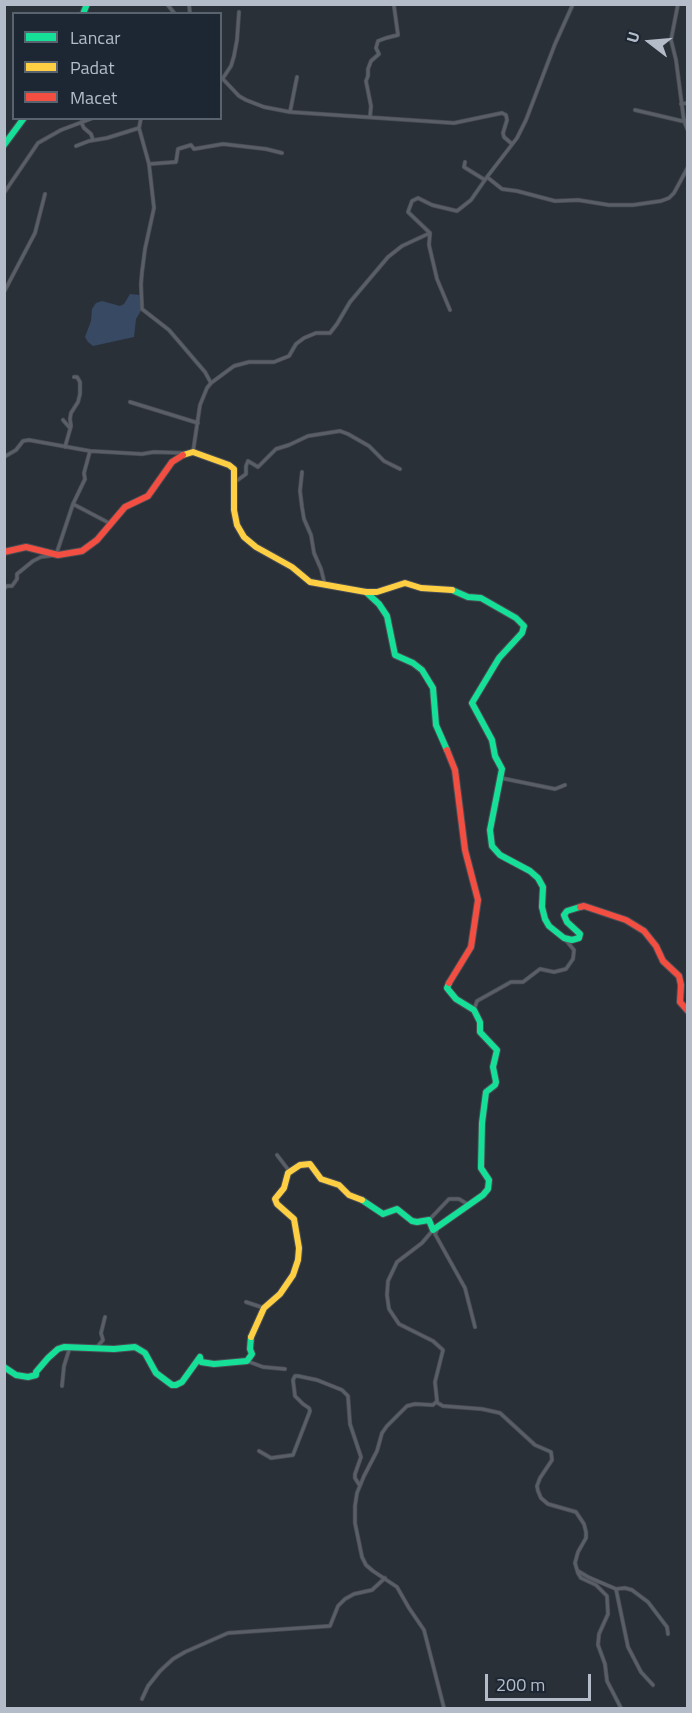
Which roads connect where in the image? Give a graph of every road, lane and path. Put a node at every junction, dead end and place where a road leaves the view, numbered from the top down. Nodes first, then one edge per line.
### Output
1 (573, 4) edge
2 (678, 4) edge
3 (394, 6) edge
4 (239, 12) dead end
5 (222, 77) edge
6 (297, 77) dead end
7 (687, 103) edge
8 (681, 104) junction
9 (635, 110) dead end
10 (290, 112) junction
11 (370, 117) junction
12 (23, 120) edge
13 (87, 120) edge
14 (141, 120) edge
15 (686, 120) edge
16 (81, 122) junction
17 (139, 128) junction
18 (687, 131) edge
19 (93, 140) junction
20 (512, 144) junction
21 (4, 145) edge
22 (76, 147) dead end
23 (282, 153) dead end
24 (465, 162) dead end
25 (149, 164) junction
26 (687, 167) edge
27 (486, 178) junction
28 (4, 193) edge
29 (45, 194) dead end
30 (430, 233) junction
31 (4, 292) edge
32 (450, 310) dead end
33 (74, 377) dead end
34 (211, 383) junction
35 (130, 402) dead end
36 (63, 420) dead end
37 (198, 423) junction
38 (70, 428) junction
39 (65, 447) junction
40 (90, 452) junction
41 (193, 452) junction
42 (185, 453) junction
43 (4, 457) edge
44 (400, 469) dead end
45 (302, 472) dead end
46 (234, 483) junction
47 (73, 504) junction
48 (111, 524) junction
49 (4, 552) edge
50 (56, 555) junction
51 (325, 585) junction
52 (4, 589) edge
53 (366, 592) junction
54 (501, 778) junction
55 (565, 784) dead end
56 (564, 938) junction
57 (474, 1010) junction
58 (687, 1011) edge
59 (277, 1155) dead end
60 (290, 1172) junction
61 (469, 1205) junction
62 (429, 1220) junction
63 (444, 1222) junction
64 (434, 1230) junction
65 (246, 1302) dead end
66 (266, 1309) junction
67 (105, 1317) dead end
68 (475, 1327) dead end
69 (70, 1347) junction
70 (96, 1349) junction
71 (247, 1361) junction
72 (4, 1367) edge
73 (285, 1369) dead end
74 (63, 1386) dead end
75 (436, 1402) junction
76 (259, 1451) dead end
77 (360, 1486) junction
78 (577, 1570) junction
79 (385, 1578) junction
80 (616, 1589) junction
81 (668, 1634) dead end
82 (653, 1685) dead end
83 (142, 1699) dead end
84 (444, 1708) edge
85 (621, 1708) edge

1 - 20 street
2 - 8 street
3 - 11 street
4 - 5 street
5 - 10 street
6 - 10 street
7 - 8 street
8 - 15 street
9 - 15 street
10 - 11 street
11 - 20 street
12 - 21 street
13 - 16 street
14 - 17 street
15 - 18 street
16 - 19 street
16 - 28 street
17 - 19 street
17 - 25 street
19 - 22 street
20 - 27 street
23 - 25 street
24 - 27 street
25 - 34 street
26 - 27 street
27 - 30 street
29 - 31 street
30 - 32 street
30 - 34 street
33 - 38 street
34 - 37 street
35 - 37 street
36 - 38 street
37 - 41 street
38 - 39 street
39 - 40 street
39 - 43 street
40 - 42 street
40 - 47 street
41 - 42 street
41 - 46 street
42 - 48 street
44 - 46 street
45 - 51 street
46 - 51 street
47 - 48 street
47 - 50 street
48 - 50 street
49 - 50 street
50 - 52 street
51 - 53 street
53 - 54 street
53 - 57 street
54 - 55 street
54 - 56 street
56 - 57 street
56 - 58 street
57 - 61 street
59 - 60 street
60 - 62 street
60 - 66 street
61 - 62 street
61 - 63 street
62 - 64 street
63 - 64 street
63 - 68 street
64 - 75 street
65 - 66 street
66 - 71 street
67 - 70 street
69 - 70 street
69 - 72 street
69 - 74 street
70 - 71 street
71 - 73 street
75 - 77 street
75 - 78 street
76 - 77 street
77 - 79 street
78 - 80 street
78 - 85 street
79 - 83 street
79 - 84 street
80 - 81 street
80 - 82 street

